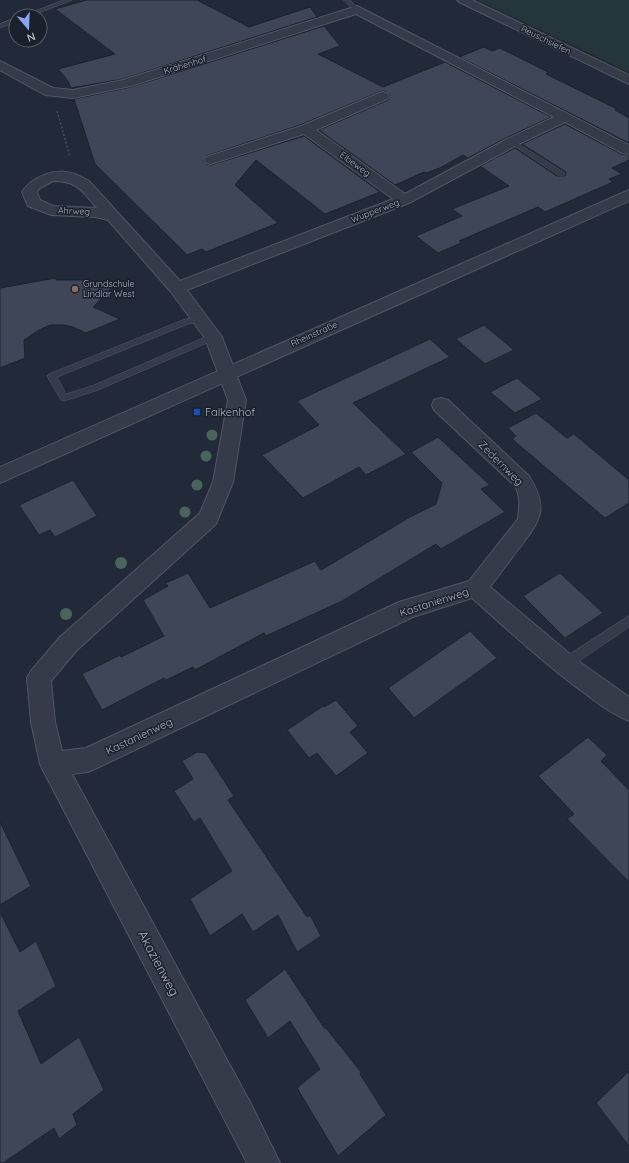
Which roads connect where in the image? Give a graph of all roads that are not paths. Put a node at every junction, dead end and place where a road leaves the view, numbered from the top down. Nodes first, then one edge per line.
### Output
1 (69, 0) edge
2 (347, 0) edge
3 (463, 0) edge
4 (48, 8) edge
5 (357, 10) junction
6 (0, 65) edge
7 (629, 80) edge
8 (382, 96) dead end
9 (565, 117) junction
10 (306, 129) junction
11 (512, 142) junction
12 (627, 150) dead end
13 (211, 160) dead end
14 (561, 173) dead end
15 (629, 195) edge
16 (404, 200) junction
17 (114, 217) junction
18 (177, 288) junction
19 (199, 319) junction
20 (213, 337) junction
21 (227, 372) junction
22 (441, 405) dead end
23 (0, 475) edge
24 (476, 588) junction
25 (629, 621) edge
26 (565, 664) junction
27 (629, 710) edge
28 (53, 764) junction
29 (264, 1163) edge

1 - 4 lane
2 - 5 lane
3 - 7 street, Reuschsiefen
5 - 6 street, Krähenhof
5 - 9 street
8 - 10 street
9 - 11 street, Wupperweg
9 - 12 street
10 - 13 street
10 - 16 street, Elbeweg
11 - 14 lane
11 - 16 street, Wupperweg
15 - 21 street, Rheinstraße
16 - 18 street, Wupperweg
17 - 17 street, Ahrweg
17 - 18 street, Ahrweg
18 - 19 street, Ahrweg
19 - 20 street, Ahrweg
19 - 20 lane
20 - 21 street, Ahrweg
21 - 23 street, Rheinstraße
21 - 28 street
22 - 24 street, Zedernweg
24 - 26 street, Kastanienweg
24 - 28 street, Kastanienweg
25 - 26 lane
26 - 27 street, Kastanienweg
28 - 29 street, Akazienweg

